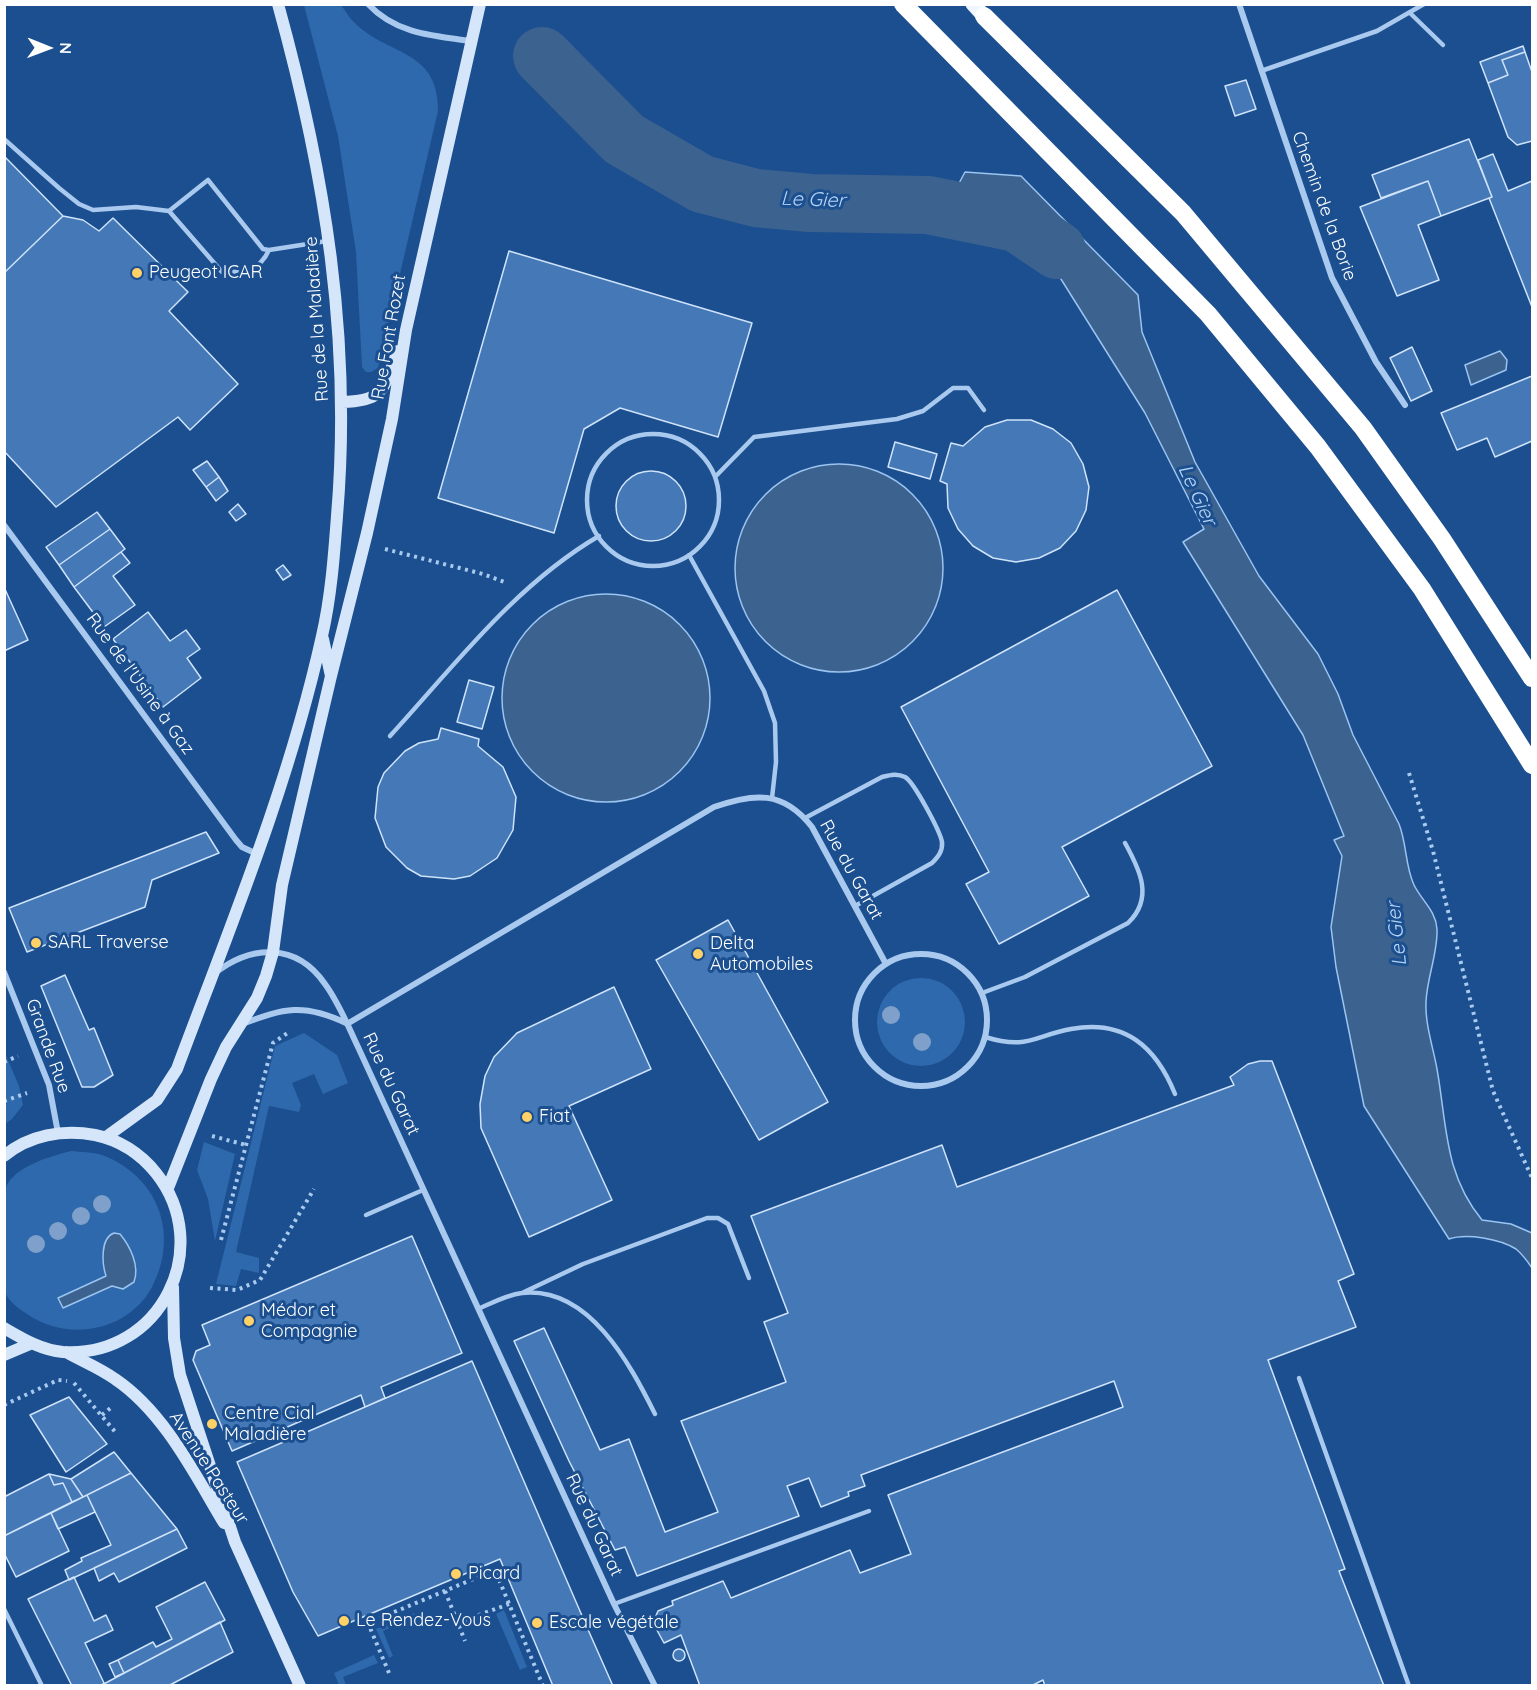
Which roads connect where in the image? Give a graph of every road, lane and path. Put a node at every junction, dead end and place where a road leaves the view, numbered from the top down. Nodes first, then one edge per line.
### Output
1 (278, 4) edge
2 (368, 4) edge
3 (480, 4) edge
4 (903, 4) edge
5 (1239, 4) edge
6 (1424, 4) edge
7 (978, 10) edge
8 (1411, 14) junction
9 (472, 41) junction
10 (1443, 45) dead end
11 (1261, 71) junction
12 (4, 140) edge
13 (169, 211) junction
14 (330, 240) junction
15 (269, 250) junction
16 (406, 330) junction
17 (342, 402) junction
18 (1405, 405) dead end
19 (984, 410) dead end
20 (715, 477) junction
21 (4, 525) edge
22 (599, 536) junction
23 (387, 549) dead end
24 (689, 555) junction
25 (520, 595) junction
26 (322, 635) junction
27 (331, 676) junction
28 (1533, 678) edge
29 (390, 736) dead end
30 (1533, 765) edge
31 (1408, 773) dead end
32 (772, 798) junction
33 (805, 818) junction
34 (1125, 843) dead end
35 (257, 854) junction
36 (855, 906) junction
37 (273, 952) junction
38 (886, 964) junction
39 (4, 972) edge
40 (212, 976) junction
41 (982, 993) junction
42 (346, 1024) junction
43 (239, 1025) junction
44 (295, 1029) dead end
45 (985, 1038) junction
46 (27, 1093) dead end
47 (1175, 1094) dead end
48 (4, 1101) edge
49 (58, 1133) junction
50 (210, 1135) dead end
51 (106, 1137) junction
52 (246, 1145) junction
53 (4, 1156) edge
54 (1533, 1178) edge
55 (168, 1188) junction
56 (314, 1189) dead end
57 (423, 1190) junction
58 (366, 1215) dead end
59 (221, 1240) dead end
60 (749, 1278) dead end
61 (173, 1286) junction
62 (210, 1288) dead end
63 (522, 1293) junction
64 (478, 1310) junction
65 (4, 1328) edge
66 (30, 1344) junction
67 (65, 1352) junction
68 (4, 1354) edge
69 (1299, 1378) dead end
70 (116, 1404) dead end
71 (4, 1405) edge
72 (655, 1414) dead end
73 (102, 1415) junction
74 (117, 1434) dead end
75 (869, 1511) dead end
76 (235, 1542) junction
77 (445, 1591) junction
78 (509, 1604) junction
79 (614, 1604) junction
80 (4, 1609) edge
81 (458, 1623) junction
82 (465, 1641) dead end
83 (389, 1673) dead end
84 (42, 1686) edge
85 (300, 1686) edge
86 (543, 1686) edge
87 (655, 1686) edge
88 (1409, 1686) edge

1 - 14 main road, Rue de la Maladière
2 - 9 street
3 - 9 main road, Rue Font Rozet
4 - 30 highway
5 - 11 street, Chemin de la Borie
6 - 8 lane
7 - 28 highway
8 - 10 lane
8 - 11 lane
9 - 16 main road, Rue Font Rozet
11 - 18 street, Chemin de la Borie
12 - 13 lane
13 - 15 lane
13 - 15 lane
14 - 15 lane
14 - 17 main road, Rue de la Maladière
16 - 17 main road
16 - 27 main road, Rue Font Rozet
17 - 26 main road, Rue de la Maladière
19 - 20 lane
20 - 22 lane
20 - 24 lane
21 - 35 street, Rue de l'Usine à Gaz
22 - 24 lane
22 - 25 lane
23 - 25 path
24 - 32 lane
25 - 29 lane
26 - 27 main road
26 - 35 main road, Rue de la Maladière
27 - 37 main road, Rue Font Rozet
31 - 54 path
32 - 33 street, Rue du Garat
32 - 42 street, Rue du Garat
33 - 36 street, Rue du Garat
33 - 36 lane
34 - 41 lane
35 - 40 main road, Rue de la Maladière
36 - 38 street, Rue du Garat
37 - 40 street
37 - 42 street
37 - 43 main road, Rue Font Rozet
38 - 41 street
38 - 45 street
39 - 49 street, Grande Rue
40 - 51 main road, Rue de la Maladière
41 - 45 street
42 - 43 street
42 - 57 street, Rue du Garat
43 - 55 main road, Rue Font Rozet
44 - 52 path
45 - 47 lane
46 - 48 path
49 - 51 main road
49 - 53 main road
50 - 52 path
51 - 55 main road
52 - 59 path
55 - 61 main road
56 - 62 path
57 - 58 lane
57 - 64 street, Rue du Garat
60 - 63 lane
61 - 67 main road
61 - 76 main road, Avenue Pasteur
63 - 64 lane
63 - 72 lane
64 - 79 street, Rue du Garat
65 - 66 main road
66 - 67 main road
66 - 68 main road
67 - 76 main road, Avenue Pasteur
69 - 88 lane
70 - 73 path
71 - 73 path
73 - 74 path
75 - 79 lane
76 - 85 main road, Avenue Pasteur
77 - 78 path
77 - 81 path
77 - 83 path
78 - 81 path
78 - 86 path
79 - 87 street, Rue du Garat
80 - 84 lane
81 - 82 path

